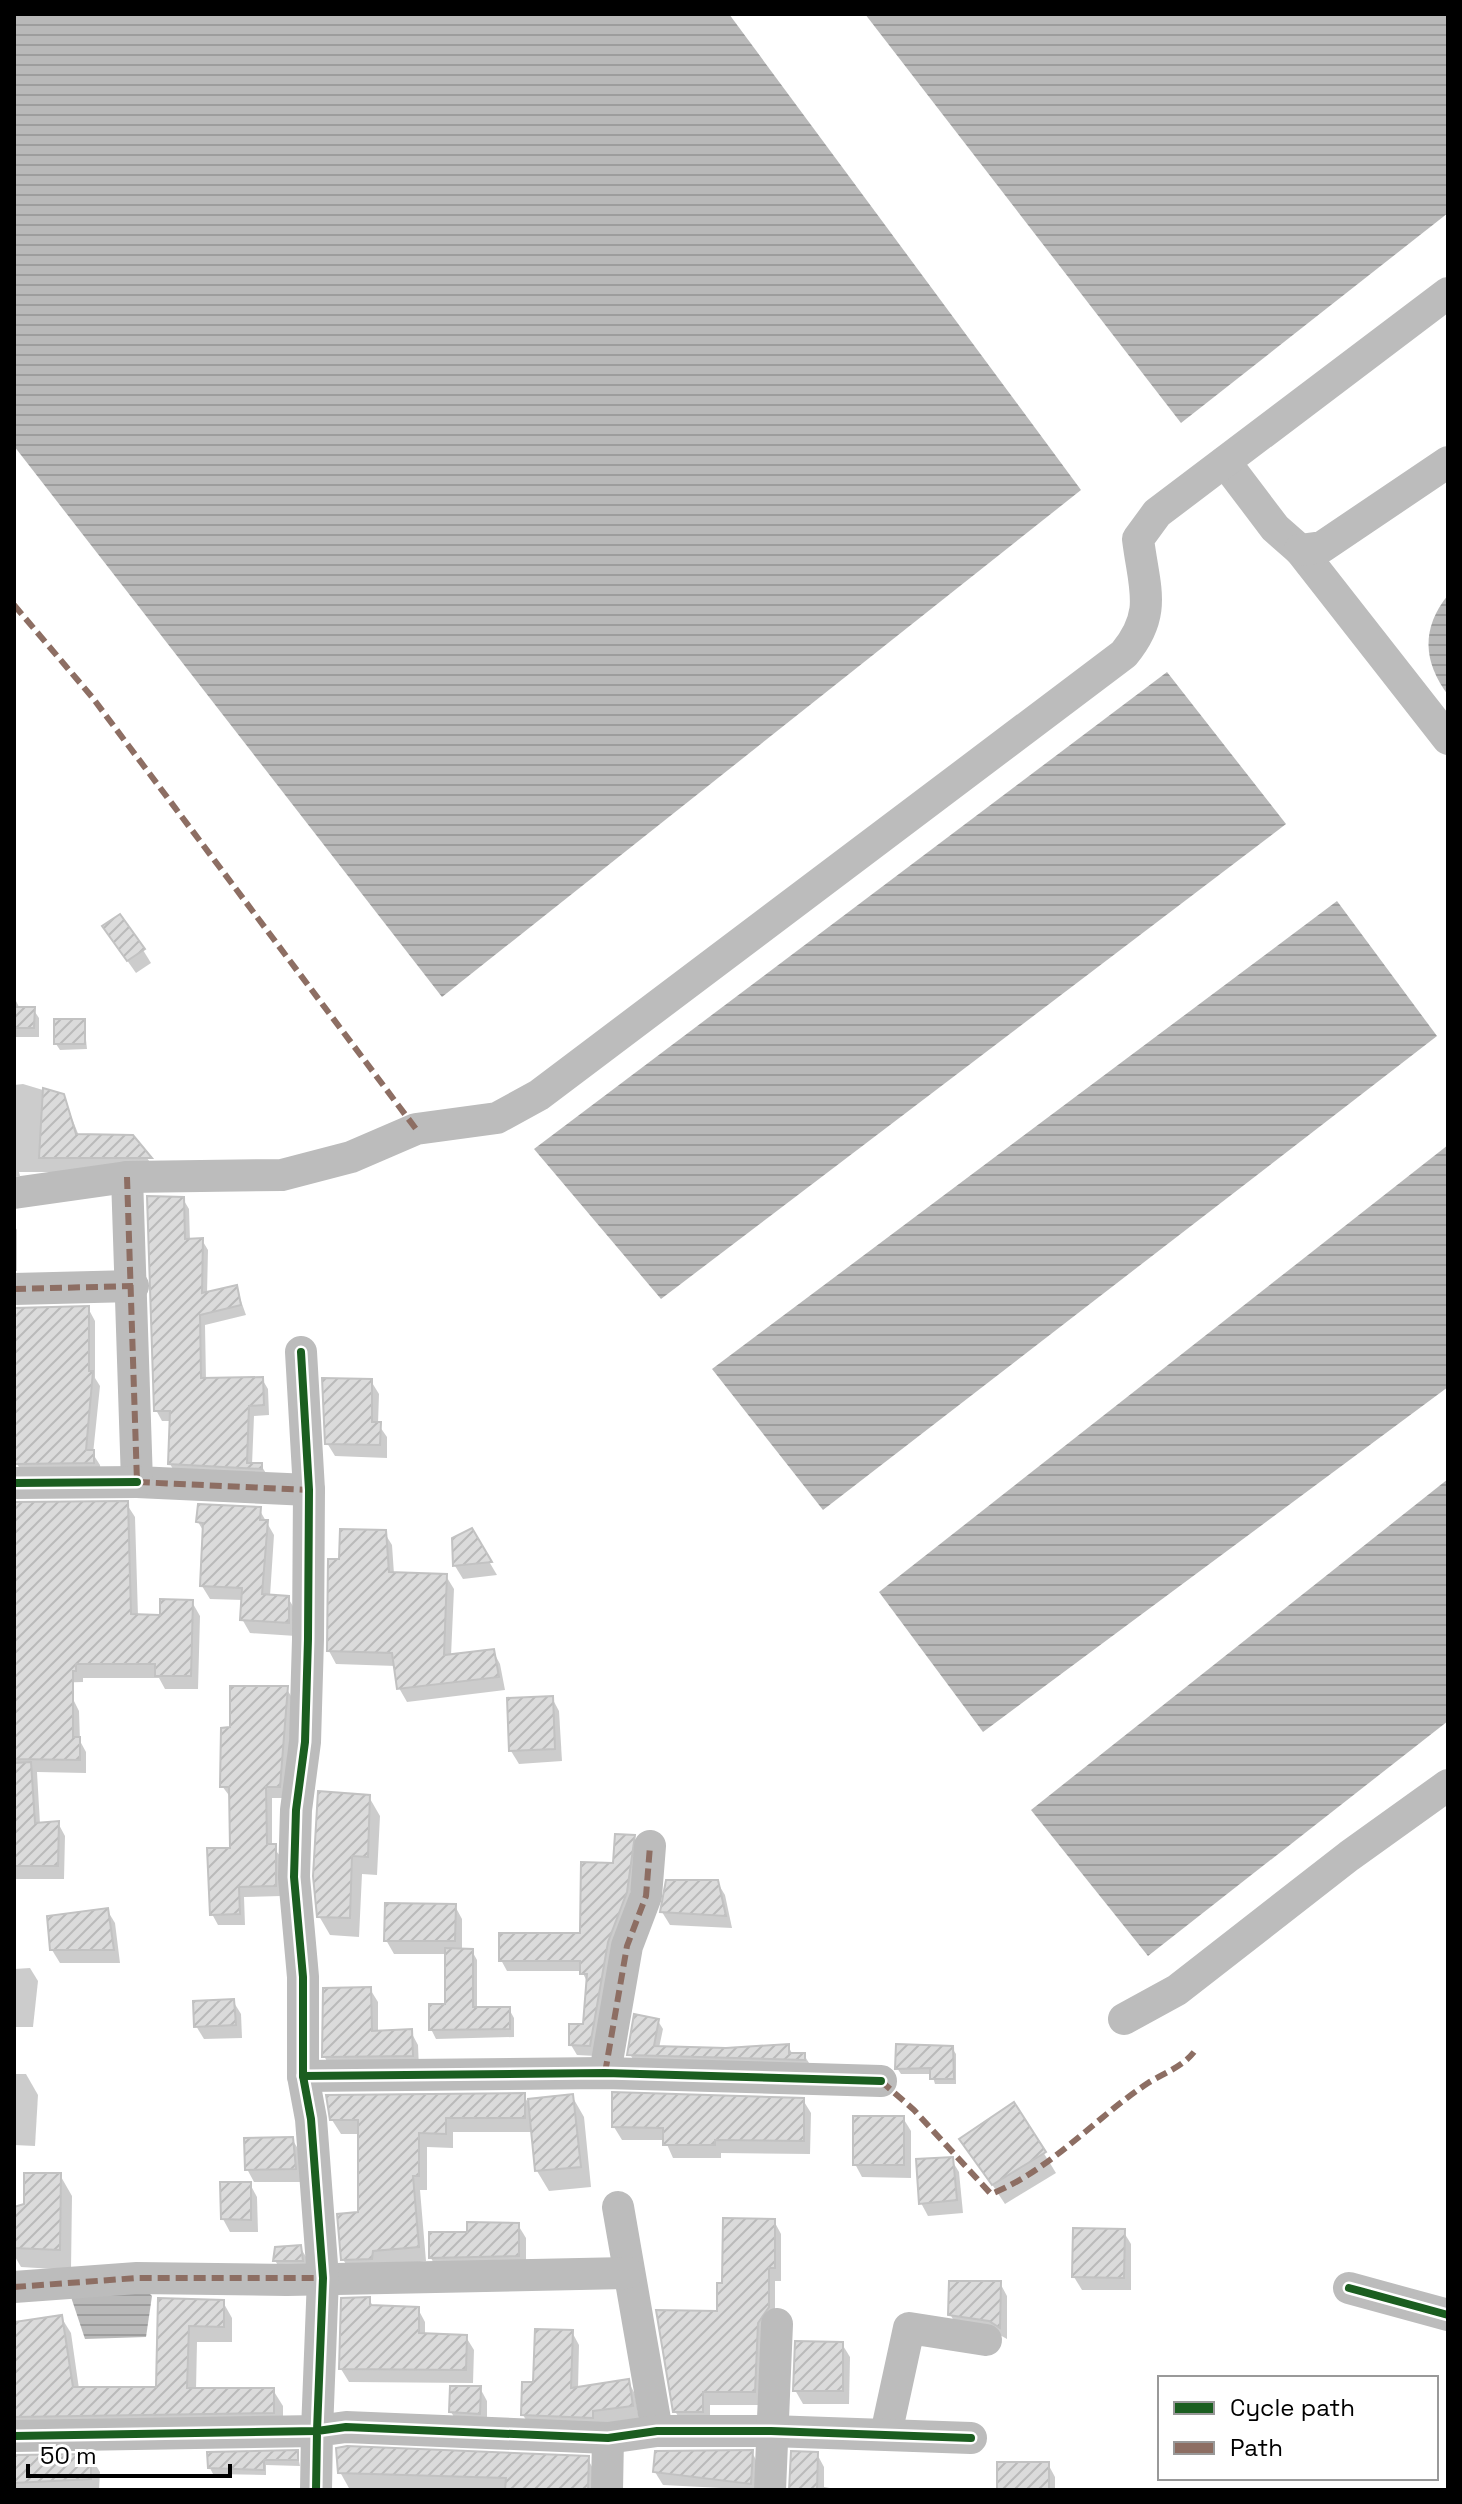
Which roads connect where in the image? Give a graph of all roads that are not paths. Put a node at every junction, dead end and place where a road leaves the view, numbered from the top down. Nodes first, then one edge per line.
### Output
1 (1448, 293) edge
2 (1225, 462) junction
3 (1448, 462) edge
4 (1300, 550) junction
5 (1448, 739) edge
6 (127, 1177) junction
7 (14, 1193) edge
8 (133, 1286) junction
9 (14, 1289) edge
10 (301, 1352) dead end
11 (137, 1482) junction
12 (14, 1483) edge
13 (309, 1490) junction
14 (1448, 1785) edge
15 (650, 1846) dead end
16 (1124, 2019) dead end
17 (605, 2073) junction
18 (303, 2076) junction
19 (881, 2081) dead end
20 (618, 2207) dead end
21 (627, 2273) junction
22 (323, 2278) junction
23 (14, 2287) edge
24 (1349, 2288) dead end
25 (1448, 2315) edge
26 (777, 2324) dead end
27 (986, 2340) dead end
28 (317, 2431) junction
29 (657, 2431) junction
30 (771, 2431) junction
31 (886, 2434) junction
32 (14, 2436) edge
33 (608, 2438) junction
34 (971, 2438) dead end
35 (316, 2490) edge
36 (607, 2490) edge
37 (770, 2490) edge

1 - 2 street
2 - 4 street
2 - 6 street
3 - 4 street
4 - 5 street
6 - 7 street
6 - 8 street
8 - 9 street
8 - 11 street
10 - 13 street
11 - 12 street
11 - 13 street
13 - 18 street
14 - 16 street
15 - 17 street
17 - 18 street
17 - 19 street
18 - 22 street
20 - 21 street
21 - 22 street
21 - 29 street
22 - 23 street
22 - 28 street
24 - 25 street
26 - 30 street
27 - 31 street
28 - 32 street
28 - 33 street
28 - 35 street
29 - 30 street
29 - 33 street
30 - 31 street
30 - 37 street
31 - 34 street
33 - 36 street

